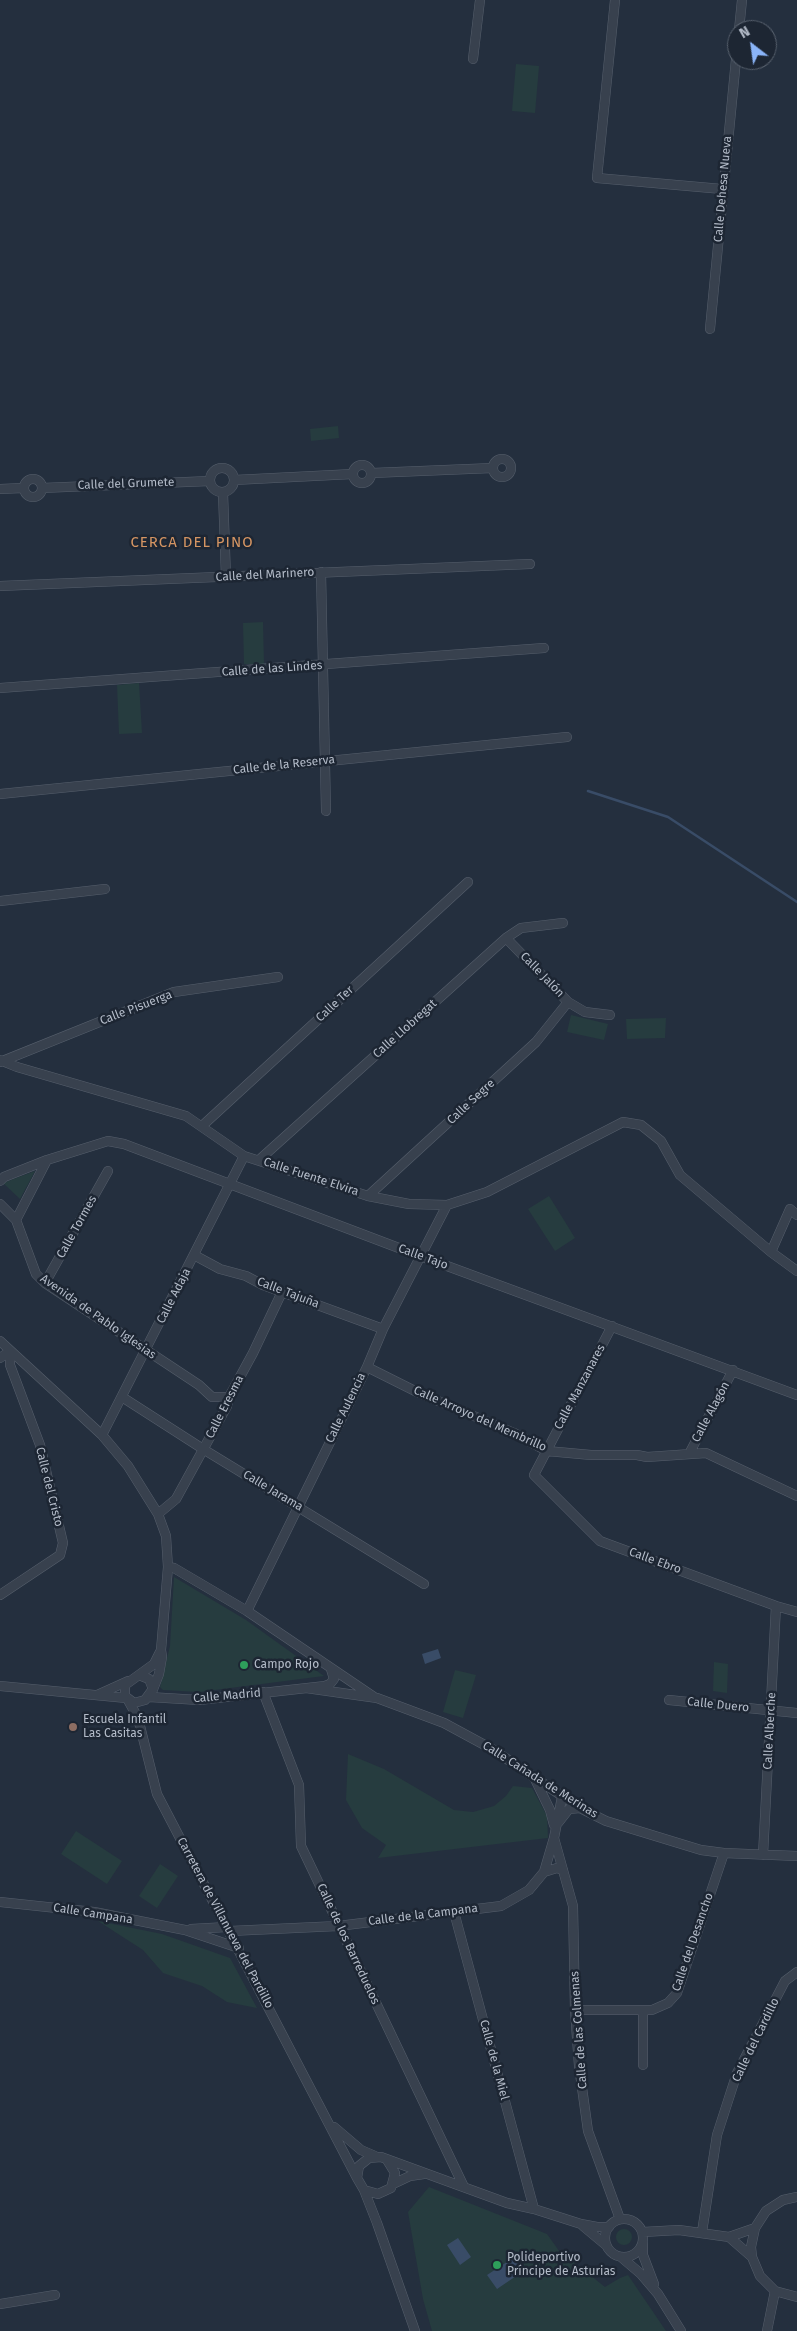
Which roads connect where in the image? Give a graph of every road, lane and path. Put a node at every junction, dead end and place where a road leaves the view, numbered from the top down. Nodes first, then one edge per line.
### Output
1 (480, 0) edge
2 (615, 0) edge
3 (742, 0) edge
4 (740, 20) edge
5 (473, 59) dead end
6 (735, 70) edge
7 (722, 188) junction
8 (710, 329) dead end
9 (493, 468) dead end
10 (372, 473) junction
11 (353, 474) junction
12 (234, 480) junction
13 (210, 481) junction
14 (23, 488) junction
15 (42, 488) junction
16 (0, 489) edge
17 (224, 493) junction
18 (530, 564) dead end
19 (321, 572) junction
20 (226, 577) junction
21 (0, 586) edge
22 (544, 648) dead end
23 (324, 665) junction
24 (0, 688) edge
25 (567, 737) dead end
26 (326, 761) junction
27 (0, 794) edge
28 (326, 811) dead end
29 (468, 882) dead end
30 (105, 888) dead end
31 (0, 901) edge
32 (563, 923) dead end
33 (506, 938) junction
34 (278, 977) dead end
35 (568, 1002) junction
36 (610, 1015) dead end
37 (1, 1061) edge
38 (202, 1126) junction
39 (244, 1156) junction
40 (47, 1160) junction
41 (259, 1160) junction
42 (108, 1171) dead end
43 (0, 1181) edge
44 (230, 1184) junction
45 (368, 1196) junction
46 (0, 1204) edge
47 (446, 1205) junction
48 (797, 1215) edge
49 (16, 1220) junction
50 (771, 1252) junction
51 (194, 1255) junction
52 (420, 1256) junction
53 (797, 1271) edge
54 (45, 1283) junction
55 (282, 1292) junction
56 (612, 1326) junction
57 (383, 1330) junction
58 (0, 1341) edge
59 (10, 1351) junction
60 (146, 1351) junction
61 (0, 1358) edge
62 (367, 1367) junction
63 (734, 1370) junction
64 (797, 1394) edge
65 (122, 1397) junction
66 (229, 1397) junction
67 (102, 1435) junction
68 (203, 1449) junction
69 (547, 1451) junction
70 (689, 1454) junction
71 (534, 1475) joint
72 (797, 1496) edge
73 (298, 1506) junction
74 (158, 1514) junction
75 (168, 1567) junction
76 (424, 1584) dead end
77 (0, 1595) edge
78 (776, 1606) junction
79 (247, 1611) junction
80 (797, 1612) edge
81 (161, 1650) junction
82 (331, 1669) junction
83 (139, 1675) junction
84 (130, 1680) junction
85 (0, 1686) edge
86 (306, 1688) junction
87 (263, 1692) junction
88 (96, 1696) junction
89 (148, 1696) junction
90 (377, 1698) junction
91 (127, 1699) junction
92 (669, 1700) dead end
93 (771, 1710) junction
94 (797, 1713) edge
95 (138, 1718) junction
96 (534, 1777) junction
97 (562, 1797) junction
98 (580, 1808) junction
99 (550, 1810) junction
100 (555, 1834) junction
101 (724, 1853) junction
102 (762, 1855) junction
103 (797, 1856) edge
104 (563, 1870) junction
105 (544, 1872) junction
106 (0, 1902) edge
107 (454, 1912) junction
108 (338, 1926) junction
109 (228, 1929) junction
110 (186, 1930) junction
111 (239, 1948) junction
112 (797, 1972) edge
113 (575, 2010) junction
114 (643, 2010) junction
115 (643, 2065) dead end
116 (329, 2122) junction
117 (375, 2156) junction
118 (387, 2160) junction
119 (426, 2174) junction
120 (357, 2178) junction
121 (393, 2184) junction
122 (464, 2187) junction
123 (364, 2190) junction
124 (383, 2193) junction
125 (797, 2197) edge
126 (534, 2209) junction
127 (620, 2219) junction
128 (377, 2222) junction
129 (581, 2224) junction
130 (609, 2226) junction
131 (755, 2228) junction
132 (643, 2232) junction
133 (702, 2232) junction
134 (729, 2237) junction
135 (642, 2244) junction
136 (607, 2246) junction
137 (621, 2257) junction
138 (752, 2257) junction
139 (775, 2290) junction
140 (658, 2294) junction
141 (55, 2295) dead end
142 (797, 2298) edge
143 (0, 2304) edge
144 (415, 2331) edge
145 (681, 2331) edge
146 (767, 2331) edge

1 - 5 street
2 - 7 street
3 - 4 street
6 - 7 street, Calle Dehesa Nueva
7 - 8 street, Calle Dehesa Nueva
9 - 10 street
10 - 11 street
10 - 11 street
11 - 12 street
12 - 13 street
12 - 17 street
13 - 15 street, Calle del Grumete
13 - 17 street
14 - 15 street
14 - 15 street
14 - 16 street
17 - 20 street
18 - 19 street, Calle del Marinero
19 - 20 street, Calle del Marinero
19 - 23 street
20 - 21 street, Calle del Marinero
22 - 23 street, Calle de las Lindes
23 - 24 street, Calle de las Lindes
23 - 26 street
25 - 26 street, Calle de la Reserva
26 - 27 street, Calle de la Reserva
26 - 28 street
29 - 38 street, Calle Ter
30 - 31 street
32 - 33 street, Calle Llobregat
33 - 35 street, Calle Jalón
33 - 41 street, Calle Llobregat
34 - 37 street, Calle Pisuerga
35 - 36 street, Calle Jalón
35 - 45 street, Calle Segre
37 - 38 street, Calle Fuente Elvira
38 - 39 street, Calle Fuente Elvira
39 - 41 street, Calle Fuente Elvira
39 - 44 street, Calle Adaja
40 - 43 street, Calle Tajo
40 - 44 street, Calle Tajo
40 - 49 street
41 - 45 street, Calle Fuente Elvira
42 - 54 street, Calle Tormes
44 - 51 street, Calle Adaja
44 - 52 street, Calle Tajo
45 - 47 street, Calle Fuente Elvira
46 - 49 street, Avenida de Pablo Iglesias
47 - 50 street, Calle Fuente Elvira
47 - 52 street, Calle Aulencia
48 - 50 street
49 - 54 street, Avenida de Pablo Iglesias
50 - 53 street
51 - 55 street, Calle Tajuña
51 - 60 street, Calle Adaja
52 - 56 street, Calle Tajo
52 - 57 street, Calle Aulencia
54 - 60 street, Avenida de Pablo Iglesias
55 - 57 street, Calle Tajuña
55 - 66 street, Calle Eresma
56 - 63 street, Calle Tajo
56 - 69 street, Calle Manzanares
57 - 62 street, Calle Aulencia
58 - 59 street
59 - 61 street
59 - 67 street
59 - 77 street, Calle del Cristo
60 - 65 street, Calle Adaja
60 - 66 street, Avenida de Pablo Iglesias
62 - 69 street, Calle Arroyo del Membrillo
62 - 73 street, Calle Aulencia
63 - 64 street, Calle Tajo
63 - 70 street, Calle Alagón
65 - 67 street, Calle Adaja
65 - 68 street, Calle Jarama
66 - 68 street, Calle Eresma
67 - 74 street
68 - 73 street, Calle Jarama
68 - 74 street, Calle Eresma
69 - 70 street, Calle Arroyo del Membrillo
69 - 71 street, Calle Manzanares
70 - 72 street, Calle Arroyo del Membrillo
71 - 78 street, Calle Ebro
73 - 76 street, Calle Jarama
73 - 79 street, Calle Aulencia
74 - 75 street
75 - 79 street
75 - 81 street
78 - 80 street, Calle Ebro
78 - 93 street, Calle Alberche
79 - 82 street
81 - 83 street
81 - 89 street
82 - 86 street, Calle Madrid
82 - 90 street
83 - 84 street
83 - 89 street
84 - 88 street
84 - 91 street
85 - 88 street
86 - 87 street, Calle Madrid
86 - 90 street, Calle Madrid
87 - 89 street, Calle Madrid
87 - 108 street, Calle de los Barreduelos
88 - 91 street
89 - 91 street
89 - 95 street
90 - 96 street, Calle Cañada de Merinas
91 - 95 street, Carretera de Villanueva del Pardillo
92 - 93 street, Calle Duero
93 - 94 street, Calle Duero
93 - 102 street, Calle Alberche
95 - 109 street, Carretera de Villanueva del Pardillo
96 - 97 street, Calle Cañada de Merinas
96 - 99 street
97 - 98 street, Calle Cañada de Merinas
97 - 99 street
97 - 100 street, Calle de la Campana
98 - 100 street, Calle de la Campana
98 - 101 street, Calle Cañada de Merinas
99 - 100 street
100 - 104 street, Calle de las Colmenas
100 - 105 street, Calle de la Campana
101 - 102 street, Calle Cañada de Merinas
101 - 114 street, Calle del Desancho
102 - 103 street, Calle Cañada de Merinas
104 - 105 street
104 - 113 street, Calle de las Colmenas
105 - 107 street, Calle de la Campana
106 - 110 street, Calle Campana
107 - 108 street, Calle de la Campana
107 - 126 street, Calle de la Miel
108 - 109 street, Calle de la Campana
108 - 122 street, Calle de los Barreduelos
109 - 110 street, Calle de la Campana
109 - 111 street, Carretera de Villanueva del Pardillo
110 - 111 street
111 - 116 street, Carretera de Villanueva del Pardillo
112 - 133 street, Calle del Cardillo
113 - 114 street, Calle del Desancho
113 - 127 street, Calle de las Colmenas
114 - 115 street
116 - 117 street, Carretera de Villanueva del Pardillo
116 - 120 street, Carretera de Villanueva del Pardillo
117 - 118 street
117 - 120 street
118 - 119 street
118 - 121 street
119 - 121 street
119 - 122 street
120 - 123 street
121 - 124 street
122 - 126 street
123 - 124 street
123 - 128 street
124 - 128 street
125 - 131 street
126 - 129 street
127 - 130 street
127 - 132 street
128 - 144 street
129 - 130 street
129 - 136 street
130 - 136 street
131 - 134 street
131 - 138 street
132 - 133 street
132 - 135 street
133 - 134 street
134 - 138 street
135 - 137 street
135 - 140 street
136 - 137 street
137 - 140 street
138 - 139 street
139 - 142 street
139 - 146 street
140 - 145 street
141 - 143 street

